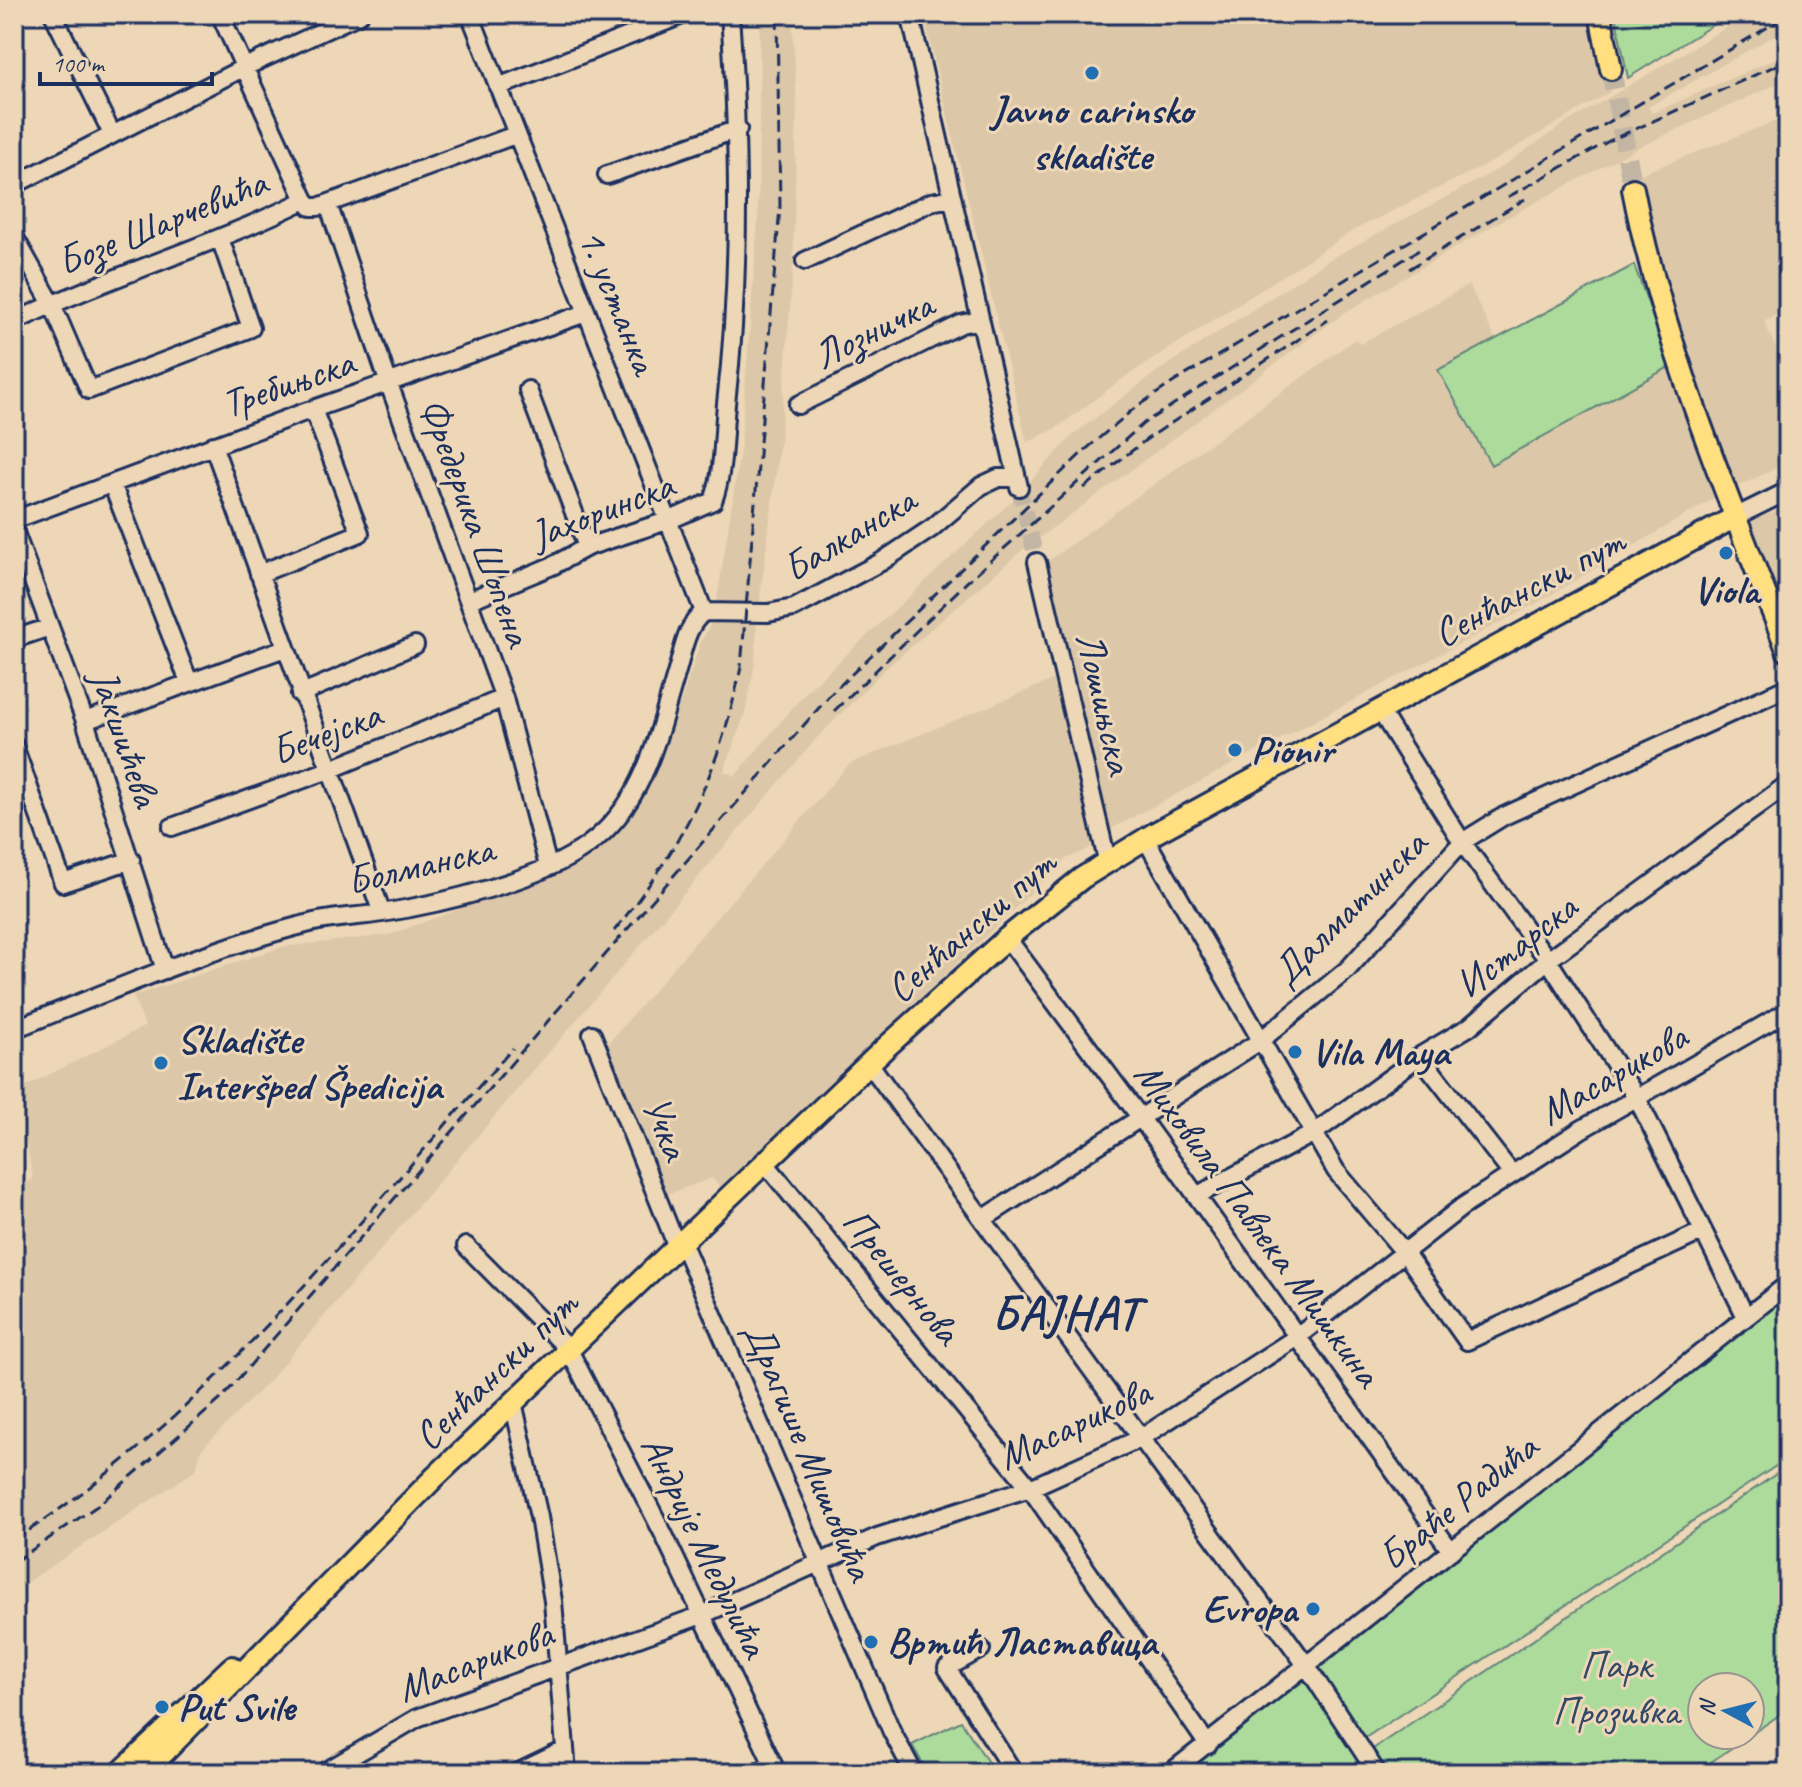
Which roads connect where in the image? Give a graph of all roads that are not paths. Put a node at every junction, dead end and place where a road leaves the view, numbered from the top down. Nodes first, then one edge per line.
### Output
1 (53, 14) edge
2 (220, 14) edge
3 (360, 14) edge
4 (470, 14) edge
5 (685, 14) edge
6 (730, 14) edge
7 (910, 14) edge
8 (1600, 14) edge
9 (247, 66) junction
10 (1611, 69) tunnel mouth
11 (498, 87) junction
12 (738, 129) junction
13 (112, 134) junction
14 (515, 135) junction
15 (607, 175) dead end
16 (14, 185) edge
17 (1633, 189) tunnel mouth
18 (952, 198) junction
19 (305, 200) junction
20 (328, 204) junction
21 (14, 236) edge
22 (221, 241) junction
23 (805, 261) dead end
24 (52, 304) junction
25 (586, 313) junction
26 (979, 320) junction
27 (14, 322) edge
28 (389, 384) junction
29 (528, 390) dead end
30 (798, 405) dead end
31 (313, 409) junction
32 (213, 445) junction
33 (112, 484) junction
34 (1788, 491) edge
35 (1735, 517) junction
36 (14, 520) edge
37 (670, 520) junction
38 (14, 530) edge
39 (587, 547) junction
40 (1037, 562) tunnel mouth
41 (259, 574) junction
42 (470, 600) junction
43 (704, 612) junction
44 (50, 627) junction
45 (14, 639) edge
46 (415, 645) dead end
47 (285, 648) junction
48 (1788, 652) edge
49 (189, 682) junction
50 (1788, 687) edge
51 (300, 694) junction
52 (504, 698) junction
53 (1379, 709) junction
54 (85, 721) junction
55 (14, 746) edge
56 (329, 770) junction
57 (1788, 784) edge
58 (172, 827) dead end
59 (1145, 838) junction
60 (1462, 842) junction
61 (131, 860) junction
62 (1107, 860) junction
63 (548, 866) junction
64 (382, 913) junction
65 (1007, 938) junction
66 (1548, 960) junction
67 (165, 970) junction
68 (1788, 1011) edge
69 (14, 1029) edge
70 (592, 1034) dead end
71 (1260, 1041) junction
72 (1420, 1056) junction
73 (869, 1063) junction
74 (1637, 1098) junction
75 (1140, 1117) junction
76 (1314, 1133) junction
77 (765, 1163) junction
78 (1512, 1174) junction
79 (1196, 1196) junction
80 (983, 1219) junction
81 (1701, 1232) junction
82 (680, 1244) junction
83 (466, 1246) dead end
84 (1405, 1253) junction
85 (1788, 1284) edge
86 (1746, 1317) junction
87 (1297, 1337) junction
88 (569, 1350) junction
89 (513, 1402) junction
90 (1141, 1438) junction
91 (1030, 1488) junction
92 (1451, 1551) junction
93 (820, 1563) junction
94 (702, 1615) junction
95 (981, 1649) dead end
96 (560, 1663) junction
97 (1306, 1665) junction
98 (1208, 1745) junction
99 (565, 1750) junction
100 (154, 1763) edge
101 (775, 1769) edge
102 (120, 1773) edge
103 (323, 1773) edge
104 (517, 1773) edge
105 (567, 1773) edge
106 (753, 1773) edge
107 (914, 1773) edge
108 (1014, 1773) edge
109 (1170, 1773) edge
110 (1377, 1773) edge

1 - 13 street
2 - 9 street
3 - 9 street
4 - 11 street, 1. устанка
5 - 11 street
6 - 12 street
7 - 18 street
8 - 10 main road
9 - 13 street
9 - 19 street
11 - 14 street, 1. устанка
12 - 15 street
12 - 37 street, Јахоринска
13 - 16 street
14 - 20 street, Бозе Шарчевића
14 - 25 street, 1. устанка
17 - 35 main road
18 - 23 street
18 - 26 street
19 - 20 street, Бозе Шарчевића
19 - 22 street, Бозе Шарчевића
20 - 28 street, Фредерика Шопена
21 - 24 street
22 - 24 street, Бозе Шарчевића
22 - 24 street
24 - 27 street, Бозе Шарчевића
25 - 28 street, Требињска
25 - 37 street, 1. устанка
26 - 30 street, Лозничка
26 - 43 street, Балканска
28 - 31 street, Требињска
28 - 42 street, Фредерика Шопена
29 - 39 street
31 - 32 street, Требињска
31 - 41 street
32 - 33 street, Требињска
32 - 41 street
33 - 36 street, Требињска
33 - 49 street
34 - 35 street, Сенћански пут
35 - 48 main road
35 - 53 main road, Сенћански пут
37 - 39 street, Јахоринска
37 - 43 street, 1. устанка
38 - 44 street, Јакшићева
39 - 42 street, Јахоринска
40 - 62 street, Лошињска
41 - 47 street
42 - 52 street, Фредерика Шопена
43 - 63 street, Болманска
44 - 45 street
44 - 54 street, Јакшићева
46 - 51 street
47 - 49 street
47 - 51 street
49 - 54 street
50 - 60 street, Далматинска
51 - 56 street
52 - 56 street, Бечејска
52 - 63 street, Фредерика Шопена
53 - 59 main road, Сенћански пут
53 - 60 street
54 - 61 street, Јакшићева
55 - 61 street
56 - 58 street, Бечејска
56 - 64 street
57 - 66 street, Истарска
59 - 62 main road, Сенћански пут
59 - 71 street
60 - 66 street
60 - 71 street, Далматинска
61 - 67 street, Јакшићева
62 - 65 main road, Сенћански пут
63 - 64 street, Болманска
64 - 67 street, Болманска
65 - 73 main road, Сенћански пут
65 - 75 street, Миховила Павлека Мишкина
66 - 72 street, Истарска
66 - 74 street
67 - 69 street, Болманска
68 - 74 street, Масарикова
70 - 82 street, Учка
71 - 75 street, Далматинска
71 - 76 street
72 - 76 street, Истарска
72 - 78 street
73 - 77 main road, Сенћански пут
73 - 80 street
74 - 78 street, Масарикова
74 - 81 street
75 - 79 street, Миховила Павлека Мишкина
75 - 80 street, Далматинска
76 - 79 street, Истарска
76 - 84 street
77 - 82 main road, Сенћански пут
77 - 91 street, Прешернова
78 - 84 street, Масарикова
79 - 87 street, Миховила Павлека Мишкина
80 - 90 street
81 - 84 street
81 - 86 street
82 - 88 main road, Сенћански пут
82 - 93 street, Драгише Мишовића
83 - 88 street, Андрије Медулића
84 - 87 street, Масарикова
85 - 86 street, Браће Радића
86 - 92 street, Браће Радића
87 - 90 street, Масарикова
87 - 92 street, Миховила Павлека Мишкина
88 - 89 main road, Сенћански пут
88 - 94 street, Андрије Медулића
89 - 96 street
89 - 100 main road, Сенћански пут
90 - 91 street, Масарикова
90 - 97 street
91 - 93 street, Масарикова
91 - 98 street, Прешернова
92 - 97 street, Браће Радића
93 - 94 street, Масарикова
93 - 107 street, Драгише Мишовића
94 - 96 street, Масарикова
94 - 101 street, Андрије Медулића
95 - 108 street
96 - 99 street
96 - 103 street, Масарикова
97 - 98 street, Браће Радића
97 - 110 street
98 - 109 street, Браће Радића
99 - 104 street
99 - 105 street
100 - 102 main road, Сенћански пут
101 - 106 street

